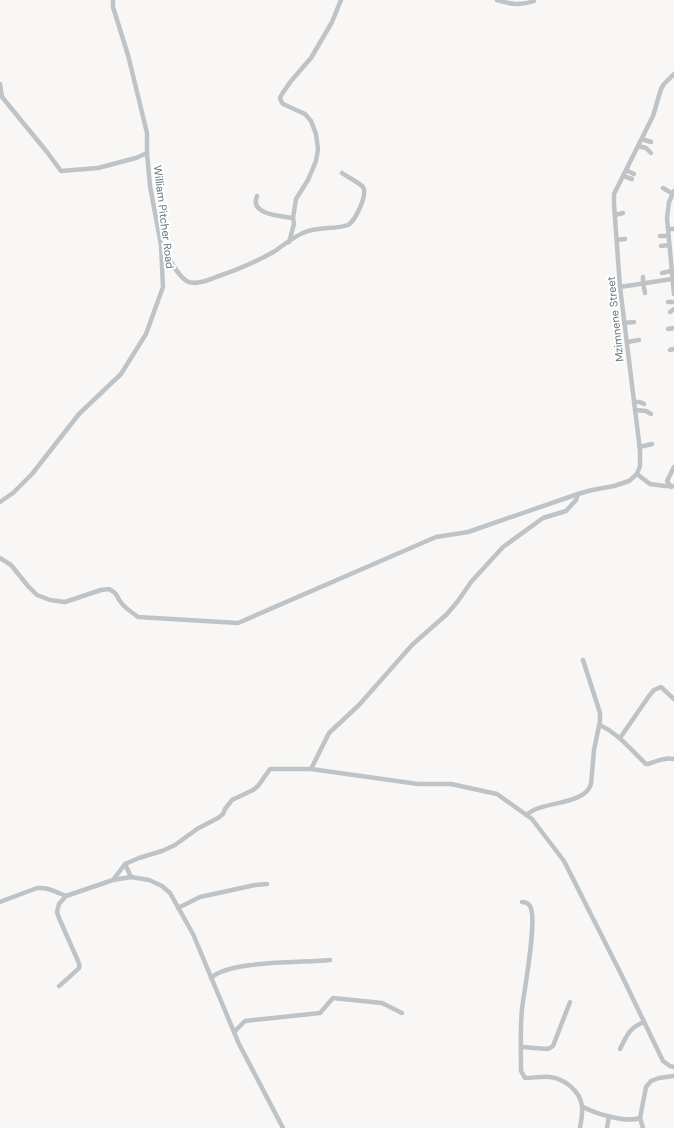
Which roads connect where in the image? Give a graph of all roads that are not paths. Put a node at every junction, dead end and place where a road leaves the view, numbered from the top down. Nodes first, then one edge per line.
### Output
1 (113, 0) edge
2 (341, 0) edge
3 (497, 0) edge
4 (534, 1) dead end
5 (674, 75) edge
6 (0, 84) edge
7 (642, 139) junction
8 (651, 142) dead end
9 (638, 146) junction
10 (147, 153) junction
11 (651, 153) dead end
12 (626, 170) junction
13 (342, 173) dead end
14 (634, 174) dead end
15 (623, 176) junction
16 (632, 180) dead end
17 (663, 188) dead end
18 (673, 193) edge
19 (257, 196) dead end
20 (620, 207) dead end
21 (614, 208) junction
22 (623, 213) dead end
23 (615, 215) junction
24 (294, 218) junction
25 (674, 229) edge
26 (668, 230) junction
27 (660, 236) dead end
28 (668, 236) junction
29 (625, 239) dead end
30 (617, 240) junction
31 (289, 242) junction
32 (671, 243) edge
33 (161, 244) junction
34 (661, 246) dead end
35 (671, 271) junction
36 (662, 273) dead end
37 (643, 277) dead end
38 (673, 281) edge
39 (643, 283) junction
40 (620, 287) junction
41 (645, 292) dead end
42 (674, 294) edge
43 (668, 302) dead end
44 (674, 302) edge
45 (634, 322) dead end
46 (624, 323) junction
47 (674, 328) edge
48 (668, 329) dead end
49 (639, 340) dead end
50 (627, 342) junction
51 (634, 402) junction
52 (644, 404) dead end
53 (635, 410) junction
54 (651, 414) dead end
55 (652, 444) dead end
56 (639, 447) junction
57 (674, 467) edge
58 (637, 474) junction
59 (672, 486) edge
60 (578, 494) junction
61 (0, 502) edge
62 (0, 558) edge
63 (583, 660) dead end
64 (674, 700) edge
65 (600, 724) junction
66 (620, 738) junction
67 (674, 759) edge
68 (311, 769) junction
69 (526, 815) junction
70 (125, 864) junction
71 (131, 877) junction
72 (113, 880) junction
73 (267, 884) dead end
74 (66, 896) junction
75 (0, 902) edge
76 (522, 902) dead end
77 (178, 908) junction
78 (330, 960) dead end
79 (211, 978) junction
80 (59, 986) dead end
81 (570, 1002) dead end
82 (402, 1013) dead end
83 (644, 1022) junction
84 (234, 1032) junction
85 (522, 1047) junction
86 (620, 1049) dead end
87 (674, 1067) edge
88 (674, 1076) edge
89 (583, 1107) junction
90 (608, 1116) junction
91 (640, 1118) junction
92 (283, 1128) edge
93 (580, 1128) edge
94 (608, 1128) edge
95 (644, 1128) edge

1 - 10 street, William Pitcher Road
2 - 24 street
3 - 4 street
5 - 7 street, Mzimnene Street
6 - 10 street
7 - 8 street
7 - 9 street, Mzimnene Street
9 - 11 street
9 - 12 street, Mzimnene Street
10 - 33 street, William Pitcher Road
12 - 14 street
12 - 15 street, Mzimnene Street
13 - 31 street
15 - 16 street
15 - 21 street, Mzimnene Street
17 - 18 street
18 - 26 street
19 - 24 street
20 - 21 street
21 - 23 street, Mzimnene Street
22 - 23 street
23 - 30 street, Mzimnene Street
24 - 31 street
25 - 26 street
26 - 28 street
27 - 28 street
28 - 32 street
29 - 30 street
30 - 40 street, Mzimnene Street
31 - 33 street
32 - 34 street
32 - 35 street
33 - 61 street, William Pitcher Road
35 - 36 street
35 - 38 street
37 - 39 street
38 - 39 street
38 - 42 street
39 - 40 street
39 - 41 street
40 - 46 street, Mzimnene Street
43 - 44 street
45 - 46 street
46 - 50 street, Mzimnene Street
47 - 48 street
49 - 50 street
50 - 51 street, Mzimnene Street
51 - 52 street
51 - 53 street, Mzimnene Street
53 - 54 street
53 - 56 street, Mzimnene Street
55 - 56 street
56 - 58 street, Mzimnene Street
57 - 59 street
58 - 59 street
58 - 60 street
60 - 62 street
60 - 68 street
63 - 65 street
64 - 66 street
65 - 66 street
65 - 69 street
66 - 67 street
68 - 69 street
68 - 70 street
69 - 83 street
70 - 71 street
70 - 72 street
71 - 72 street
71 - 77 street
72 - 74 street
73 - 77 street
74 - 75 street
74 - 80 street
76 - 85 street
77 - 79 street
78 - 79 street
79 - 84 street
81 - 85 street
82 - 84 street
83 - 86 street
83 - 87 street
84 - 92 street
85 - 89 street
88 - 91 street
89 - 90 street
89 - 93 street
90 - 91 street
90 - 94 street
91 - 95 street

